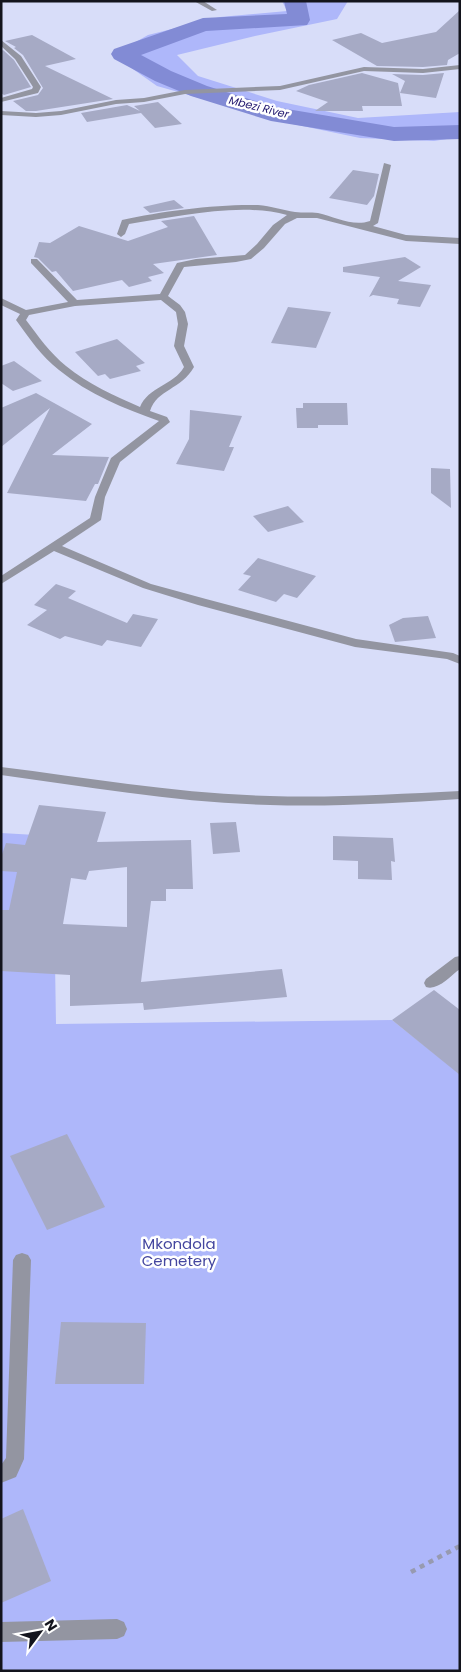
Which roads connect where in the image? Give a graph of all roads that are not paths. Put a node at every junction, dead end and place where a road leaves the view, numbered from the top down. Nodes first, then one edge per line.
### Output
1 (197, 1) edge
2 (214, 10) dead end
3 (1, 42) edge
4 (460, 67) edge
5 (1, 100) edge
6 (1, 113) edge
7 (387, 165) dead end
8 (296, 215) junction
9 (365, 227) junction
10 (121, 234) dead end
11 (460, 241) edge
12 (34, 261) dead end
13 (163, 297) junction
14 (1, 301) edge
15 (75, 303) junction
16 (25, 313) junction
17 (144, 412) junction
18 (54, 547) junction
19 (1, 582) edge
20 (460, 660) edge
21 (1, 771) edge
22 (460, 795) edge
23 (460, 962) edge
24 (431, 983) dead end
25 (22, 1260) dead end
26 (1, 1474) edge
27 (117, 1630) dead end
28 (1, 1632) edge

1 - 2 street
3 - 5 street
4 - 6 street
7 - 9 street
8 - 9 street
8 - 10 street
8 - 13 street
9 - 11 street
12 - 15 street
13 - 15 street
13 - 17 street
14 - 16 street
15 - 16 street
16 - 17 street
17 - 18 street
18 - 19 street
18 - 20 street
21 - 22 street
23 - 24 street
25 - 26 street
27 - 28 street

